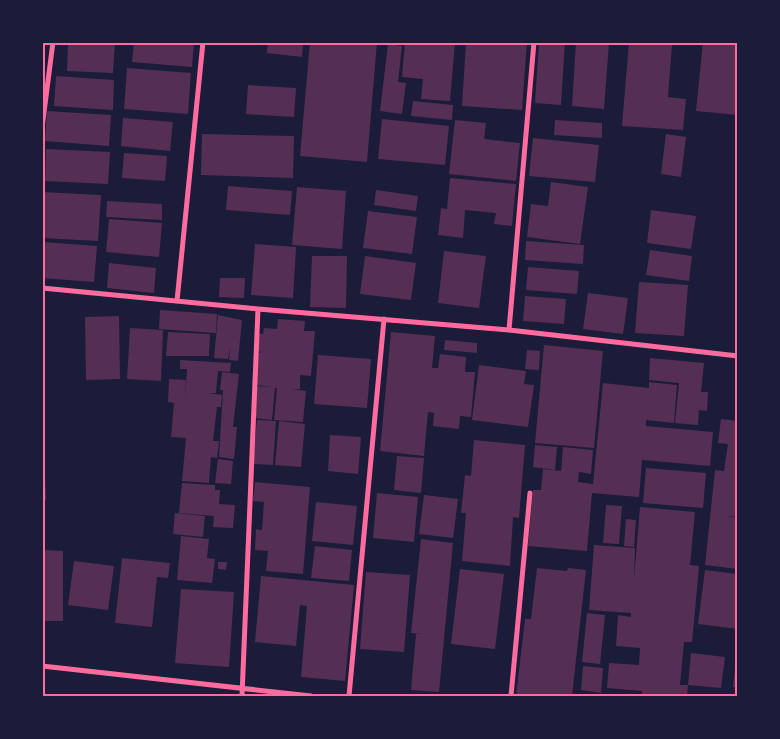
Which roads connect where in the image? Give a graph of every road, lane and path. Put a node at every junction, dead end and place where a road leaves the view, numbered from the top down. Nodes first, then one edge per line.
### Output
1 (53, 42) edge
2 (203, 42) edge
3 (534, 42) edge
4 (42, 128) edge
5 (42, 288) edge
6 (177, 301) junction
7 (258, 309) junction
8 (384, 319) junction
9 (509, 330) junction
10 (738, 356) edge
11 (530, 493) dead end
12 (42, 666) edge
13 (243, 689) junction
14 (242, 696) edge
15 (311, 696) edge
16 (349, 696) edge
17 (511, 696) edge

1 - 4 street
2 - 6 street
3 - 9 street
5 - 6 street
6 - 7 street
7 - 8 street
7 - 13 street
8 - 9 street
8 - 16 street
9 - 10 street
11 - 17 street
12 - 13 street
13 - 14 street
13 - 15 street

